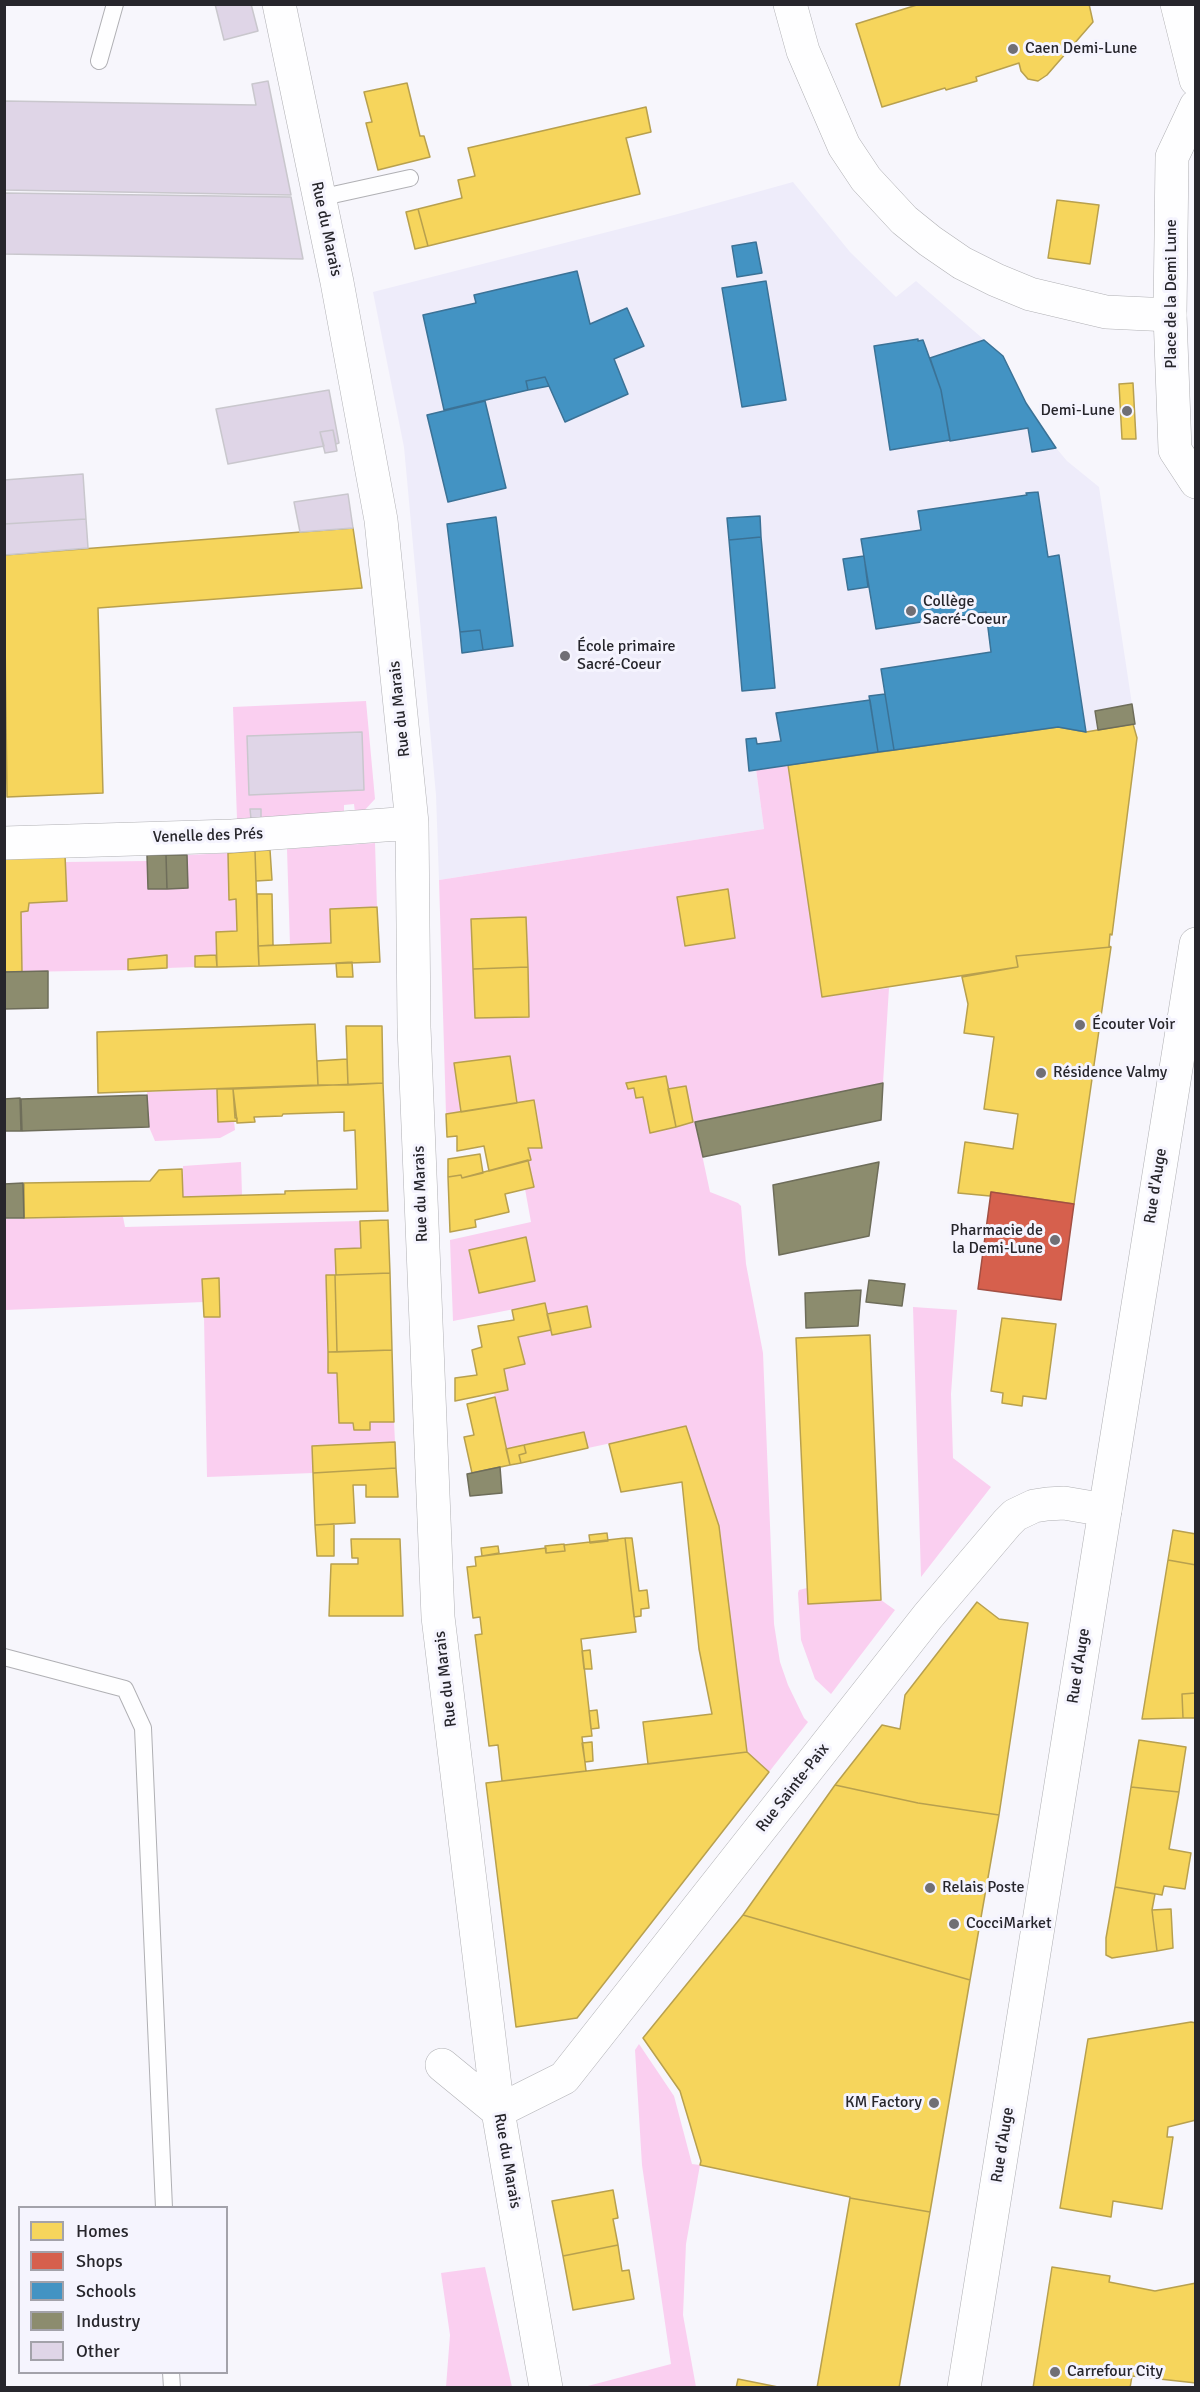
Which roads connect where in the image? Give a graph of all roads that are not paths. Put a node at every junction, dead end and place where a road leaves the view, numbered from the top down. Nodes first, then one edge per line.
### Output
1 (115, 4) edge
2 (279, 4) edge
3 (790, 4) edge
4 (1177, 4) edge
5 (99, 61) dead end
6 (1196, 80) edge
7 (1196, 106) edge
8 (410, 178) dead end
9 (319, 198) junction
10 (1170, 315) junction
11 (1196, 482) edge
12 (412, 823) junction
13 (4, 843) edge
14 (1196, 944) edge
15 (1105, 1510) junction
16 (4, 1657) edge
17 (442, 2065) dead end
18 (498, 2111) junction
19 (164, 2206) edge
20 (546, 2388) edge
21 (964, 2388) edge

1 - 5 lane
2 - 9 street, Rue du Marais
3 - 10 street
4 - 6 street
7 - 10 street, Place de la Demi Lune
8 - 9 lane
9 - 12 street, Rue du Marais
10 - 11 street, Place de la Demi Lune
12 - 13 street, Venelle des Prés
12 - 18 street, Rue du Marais
14 - 15 street, Rue d'Auge
15 - 18 street, Rue Sainte-Paix
15 - 21 street, Rue d'Auge
16 - 19 lane
17 - 18 street
18 - 20 street, Rue du Marais

